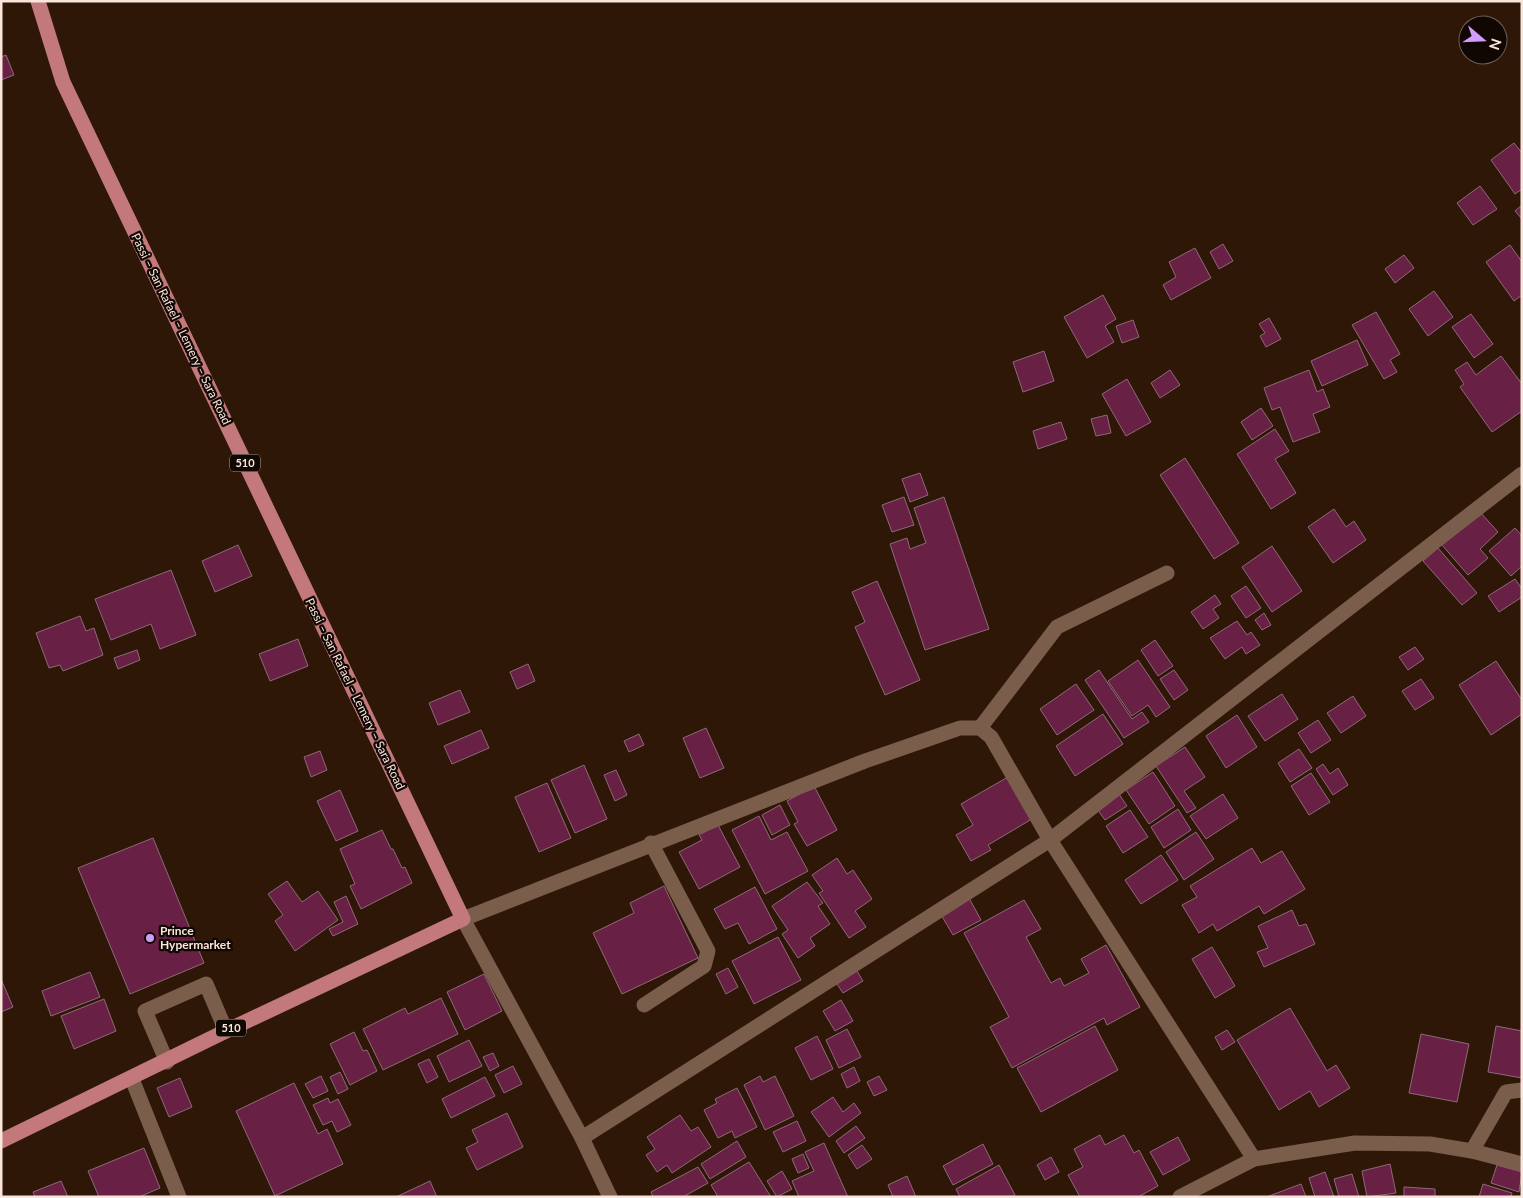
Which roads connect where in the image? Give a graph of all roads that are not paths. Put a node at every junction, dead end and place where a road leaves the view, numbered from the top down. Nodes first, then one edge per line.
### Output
1 (38, 1) edge
2 (1522, 474) edge
3 (1167, 573) dead end
4 (980, 728) junction
5 (1050, 840) junction
6 (651, 843) junction
7 (463, 920) junction
8 (644, 1005) dead end
9 (226, 1031) junction
10 (167, 1062) junction
11 (132, 1079) junction
12 (1522, 1090) edge
13 (582, 1138) junction
14 (1, 1142) edge
15 (1472, 1151) junction
16 (1254, 1159) junction
17 (1522, 1164) edge
18 (179, 1197) edge
19 (610, 1197) edge
20 (1180, 1197) edge

1 - 7 main road, Passi – San Rafael – Lemery – Sara Road / 510
2 - 5 street
3 - 4 street
4 - 5 street
4 - 6 street
5 - 13 street
5 - 16 street
6 - 7 street
6 - 8 street
7 - 9 main road, 510
7 - 13 street
9 - 10 main road, 510
9 - 10 street
10 - 11 main road, 510
11 - 14 main road, 510
11 - 18 street
12 - 15 street
13 - 19 street
15 - 16 street
15 - 17 street
16 - 20 street

